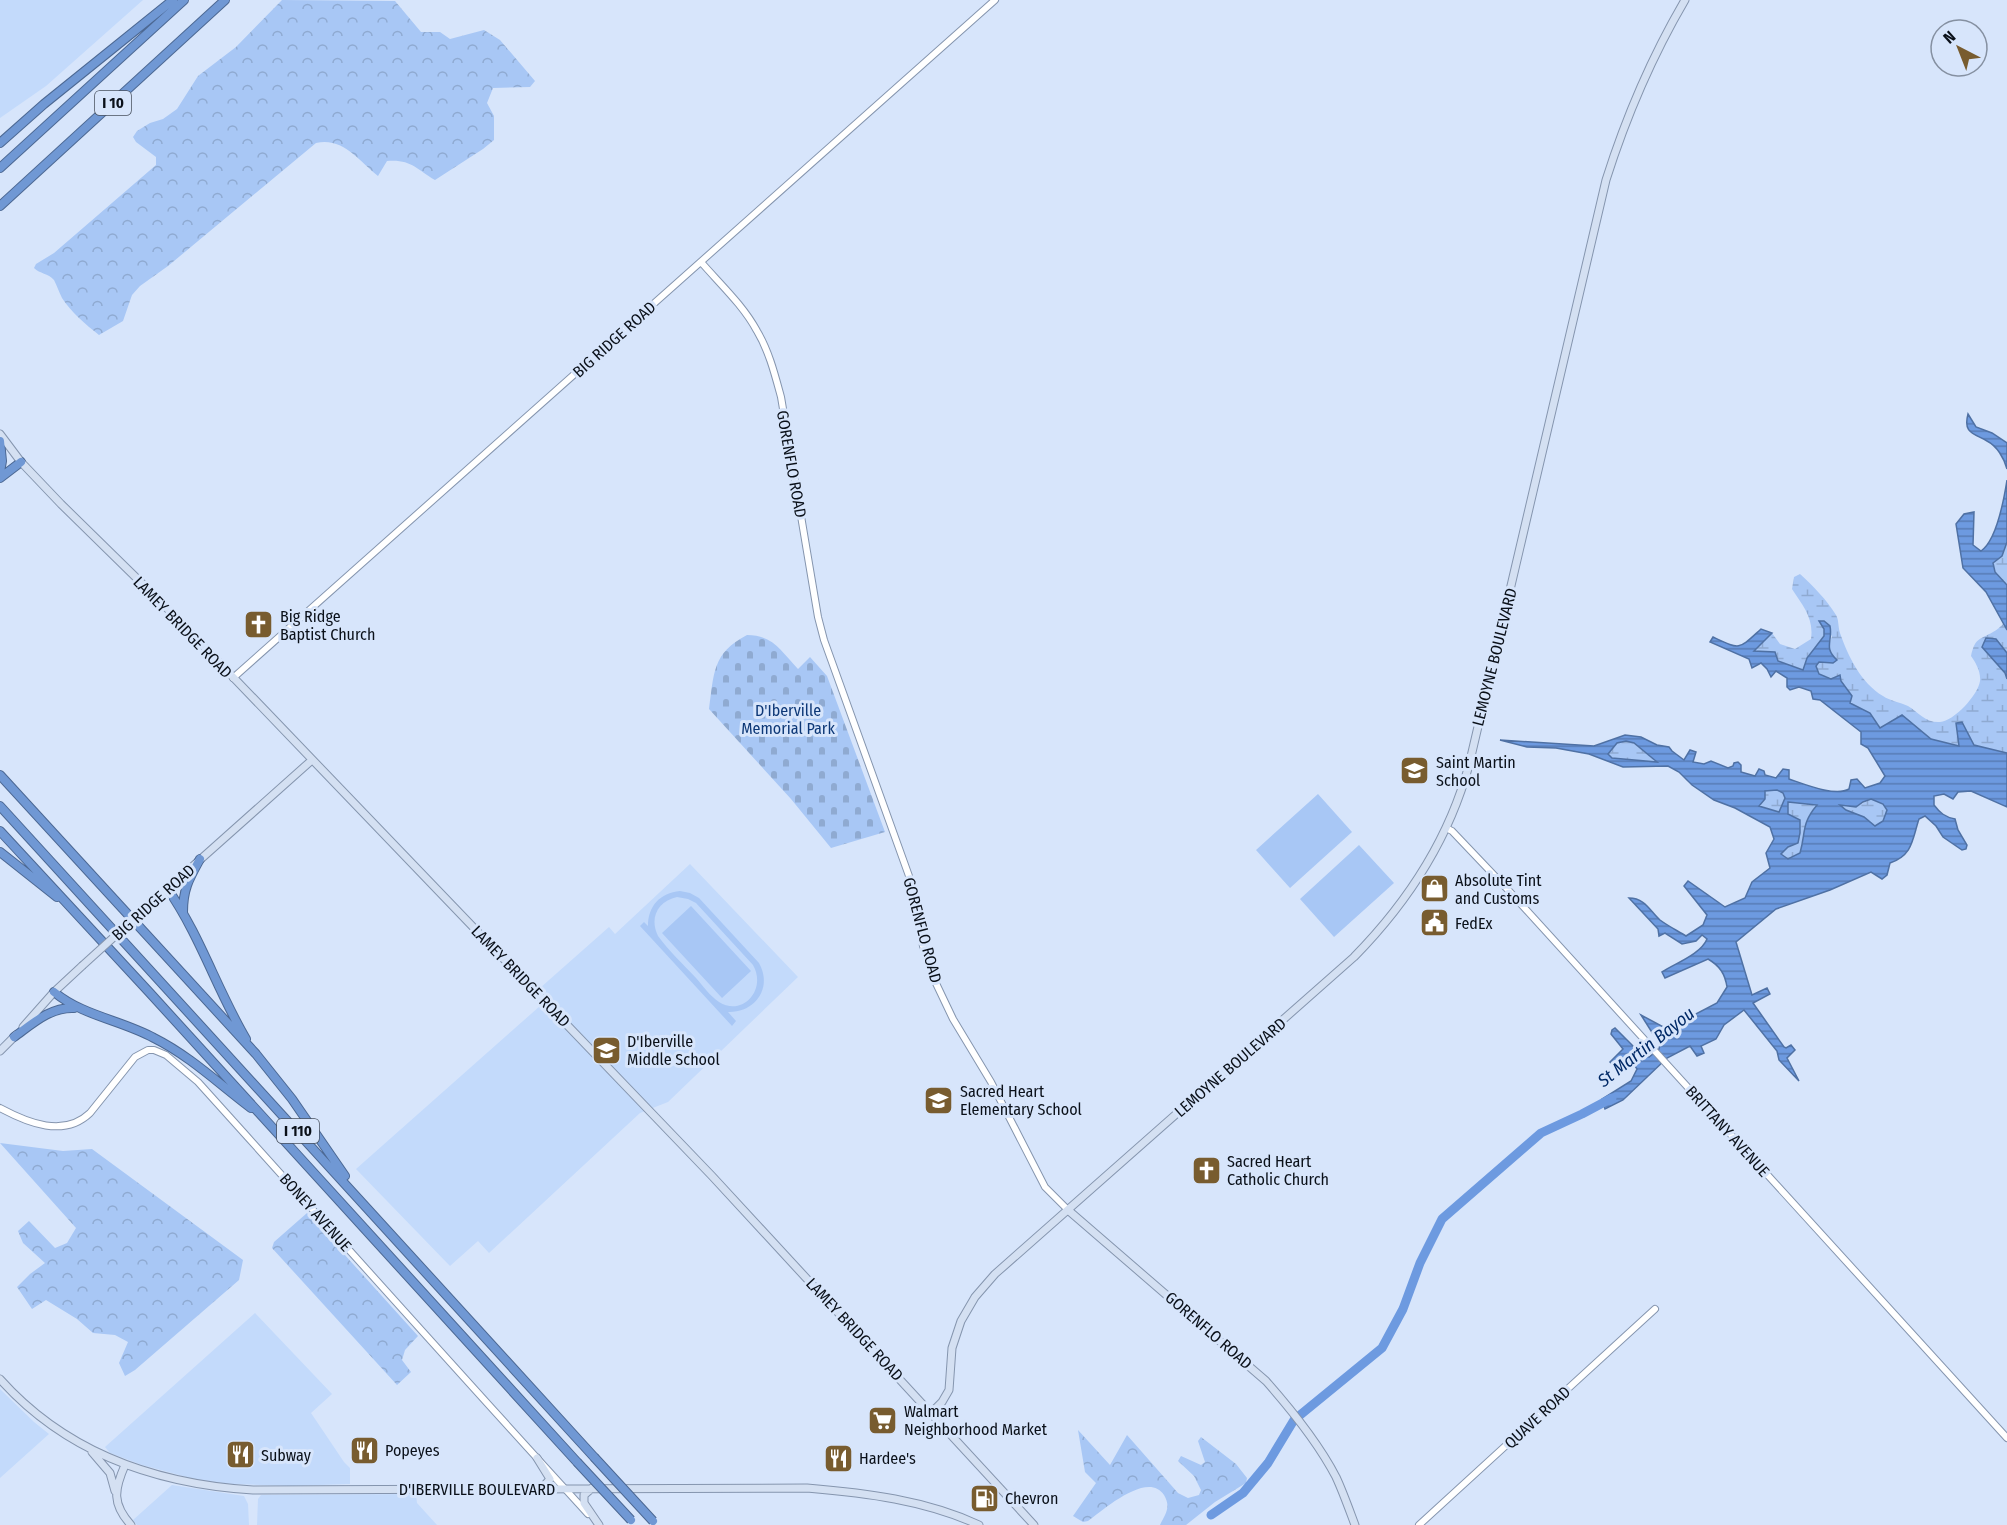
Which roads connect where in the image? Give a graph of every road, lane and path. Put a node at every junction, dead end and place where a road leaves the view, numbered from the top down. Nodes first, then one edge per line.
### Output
1 (173, 0) edge
2 (184, 0) edge
3 (225, 0) edge
4 (995, 0) edge
5 (1685, 0) edge
6 (44, 104) junction
7 (0, 135) edge
8 (0, 143) edge
9 (0, 168) edge
10 (0, 206) edge
11 (701, 262) junction
12 (0, 434) edge
13 (0, 441) edge
14 (21, 462) junction
15 (0, 472) edge
16 (0, 478) edge
17 (233, 678) junction
18 (312, 760) junction
19 (0, 775) edge
20 (0, 806) edge
21 (1446, 828) junction
22 (0, 831) edge
23 (0, 852) edge
24 (200, 859) junction
25 (167, 888) junction
26 (183, 912) junction
27 (78, 915) junction
28 (54, 992) junction
29 (78, 1008) junction
30 (14, 1037) junction
31 (0, 1051) edge
32 (256, 1054) junction
33 (0, 1108) edge
34 (269, 1122) junction
35 (363, 1201) junction
36 (1068, 1210) junction
37 (1655, 1309) dead end
38 (0, 1379) edge
39 (932, 1413) junction
40 (2007, 1438) edge
41 (89, 1448) junction
42 (537, 1458) junction
43 (125, 1465) junction
44 (592, 1488) junction
45 (541, 1489) junction
46 (565, 1489) junction
47 (116, 1494) junction
48 (633, 1522) edge
49 (655, 1523) edge
50 (131, 1525) edge
51 (599, 1525) edge
52 (979, 1525) edge
53 (1034, 1525) edge
54 (1355, 1525) edge
55 (1419, 1525) edge

1 - 6 highway
2 - 9 highway, I 10
3 - 10 highway, I 10
4 - 11 street, BIG RIDGE ROAD
5 - 21 main road, LEMOYNE BOULEVARD
6 - 7 highway
6 - 8 highway
11 - 17 street, BIG RIDGE ROAD
11 - 36 street, GORENFLO ROAD
12 - 14 main road, LAMEY BRIDGE ROAD
13 - 15 highway
14 - 16 highway
14 - 17 main road, LAMEY BRIDGE ROAD
17 - 18 main road, LAMEY BRIDGE ROAD
18 - 24 main road, BIG RIDGE ROAD
18 - 39 main road, LAMEY BRIDGE ROAD
19 - 32 highway
20 - 35 highway, I 110
21 - 36 main road, LEMOYNE BOULEVARD
21 - 40 street, BRITTANY AVENUE
22 - 27 highway, I 110
23 - 27 highway
24 - 25 main road, BIG RIDGE ROAD
24 - 26 highway
25 - 26 highway
25 - 28 main road, BIG RIDGE ROAD, bridge
26 - 32 highway
27 - 34 highway, I 110
28 - 29 highway
28 - 30 main road, BIG RIDGE ROAD
29 - 30 highway
29 - 34 highway
30 - 31 main road, BIG RIDGE ROAD
32 - 35 highway
33 - 42 street, BONEY AVENUE
34 - 48 highway, I 110, bridge
35 - 49 highway, I 110, bridge
36 - 39 main road, LEMOYNE BOULEVARD
36 - 54 main road, GORENFLO ROAD
37 - 55 street, QUAVE ROAD
38 - 41 main road, D'IBERVILLE BOULEVARD
39 - 53 main road, LAMEY BRIDGE ROAD
41 - 43 main road, D'IBERVILLE BOULEVARD
41 - 47 main road
42 - 45 main road
42 - 46 street, BONEY AVENUE
43 - 45 main road, D'IBERVILLE BOULEVARD
43 - 47 main road
44 - 46 main road, D'IBERVILLE BOULEVARD
44 - 51 main road
44 - 52 main road, D'IBERVILLE BOULEVARD
45 - 46 main road, D'IBERVILLE BOULEVARD
46 - 51 street, BONEY AVENUE
47 - 50 main road

